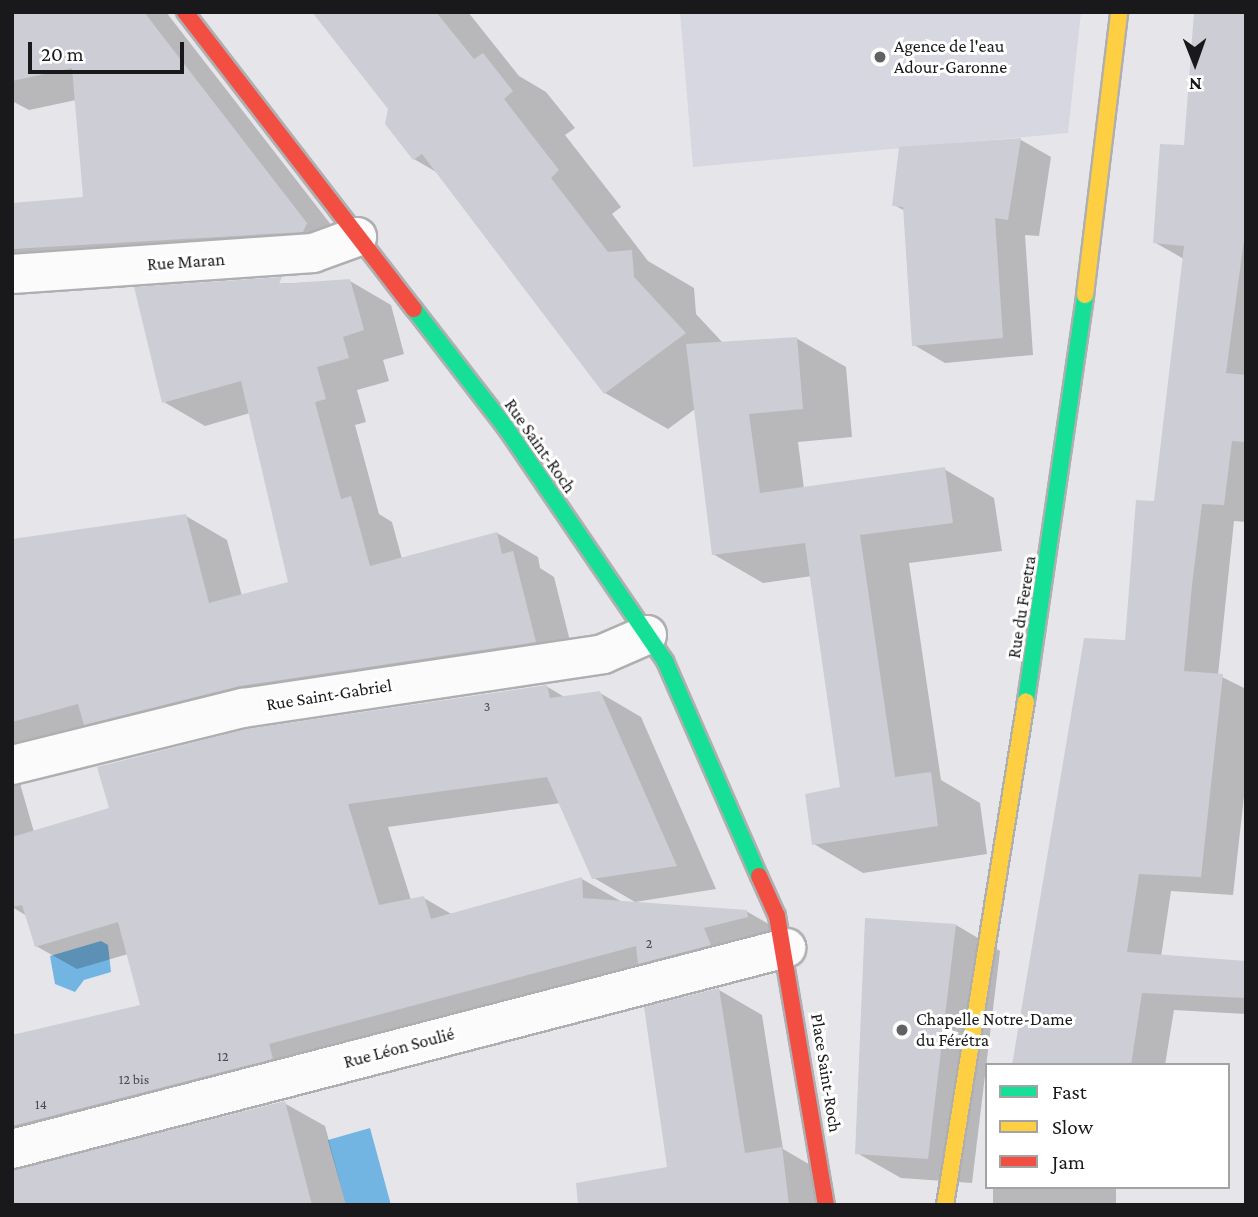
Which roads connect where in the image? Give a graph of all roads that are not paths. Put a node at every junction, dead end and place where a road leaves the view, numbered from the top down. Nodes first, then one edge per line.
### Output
1 (185, 12) edge
2 (1119, 12) edge
3 (357, 237) junction
4 (12, 274) edge
5 (647, 635) junction
6 (12, 765) edge
7 (786, 948) junction
8 (12, 1149) edge
9 (826, 1205) edge
10 (944, 1205) edge

1 - 3 street, Rue Saint-Roch
2 - 10 street, Rue du Feretra
3 - 4 street, Rue Maran
3 - 5 street, Rue Saint-Roch
5 - 6 street, Rue Saint-Gabriel
5 - 7 street, Rue Saint-Roch
7 - 8 street, Rue Léon Soulié
7 - 9 street, Place Saint-Roch

